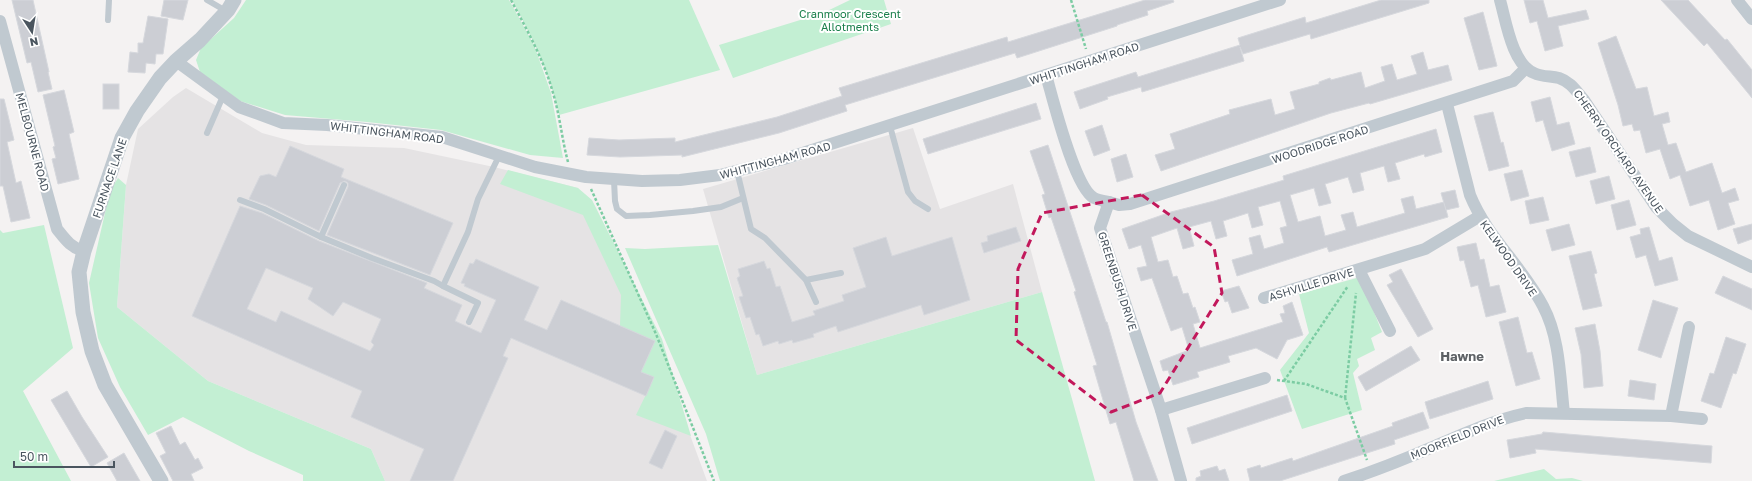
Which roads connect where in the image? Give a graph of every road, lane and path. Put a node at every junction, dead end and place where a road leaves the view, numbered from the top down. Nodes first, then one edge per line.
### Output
1 (109, 0) edge
2 (207, 0) edge
3 (511, 0) edge
4 (1071, 0) edge
5 (1280, 0) edge
6 (1500, 0) edge
7 (1737, 0) edge
8 (230, 6) edge
9 (1752, 19) edge
10 (0, 20) edge
11 (108, 20) dead end
12 (176, 61) junction
13 (1090, 62) junction
14 (1526, 68) junction
15 (1046, 76) junction
16 (223, 96) junction
17 (1447, 104) junction
18 (890, 126) junction
19 (207, 133) dead end
20 (499, 156) junction
21 (737, 171) junction
22 (572, 174) junction
23 (586, 177) junction
24 (614, 180) junction
25 (344, 185) dead end
26 (744, 198) junction
27 (240, 200) dead end
28 (1109, 202) junction
29 (928, 210) dead end
30 (1480, 216) junction
31 (321, 237) junction
32 (84, 251) junction
33 (1752, 267) edge
34 (1359, 270) junction
35 (841, 272) dead end
36 (806, 280) junction
37 (443, 286) junction
38 (1356, 292) dead end
39 (1264, 298) dead end
40 (816, 302) dead end
41 (469, 322) dead end
42 (1689, 327) dead end
43 (1390, 331) dead end
44 (1265, 378) joint
45 (1284, 381) junction
46 (1345, 398) junction
47 (1161, 410) junction
48 (1564, 413) junction
49 (1671, 416) junction
50 (1702, 419) dead end
51 (1371, 472) junction
52 (161, 481) edge
53 (714, 481) edge
54 (1181, 481) edge
55 (1344, 481) edge

1 - 11 lane
2 - 8 lane
3 - 22 path
4 - 13 path
5 - 13 street, WHITTINGHAM ROAD
6 - 14 street
7 - 9 street
8 - 12 street, FURNACE LANE
10 - 32 street, MELBOURNE ROAD
12 - 16 street, WHITTINGHAM ROAD
12 - 32 street, FURNACE LANE
13 - 15 street, WHITTINGHAM ROAD
14 - 17 street, WOODRIDGE ROAD
14 - 33 street, CHERRY ORCHARD AVENUE
15 - 18 street, WHITTINGHAM ROAD
15 - 28 street
16 - 19 lane
16 - 20 street, WHITTINGHAM ROAD
17 - 28 street, WOODRIDGE ROAD
17 - 30 street, KELWOOD DRIVE
18 - 21 street, WHITTINGHAM ROAD
18 - 29 lane
20 - 22 street, WHITTINGHAM ROAD
20 - 37 lane
21 - 24 street, WHITTINGHAM ROAD
21 - 26 lane
22 - 23 street, WHITTINGHAM ROAD
23 - 24 street, WHITTINGHAM ROAD
23 - 53 path
24 - 26 lane
25 - 31 lane
26 - 36 lane
27 - 31 lane
28 - 47 street, GREENBUSH DRIVE
30 - 34 street, ASHVILLE DRIVE
30 - 48 street, KELWOOD DRIVE
31 - 37 lane
32 - 52 street, FURNACE LANE
34 - 39 street, ASHVILLE DRIVE
34 - 43 street, ASHVILLE DRIVE
34 - 45 path
35 - 36 lane
36 - 40 lane
37 - 41 lane
38 - 46 path
42 - 49 street
44 - 45 path
44 - 47 street
45 - 46 path
46 - 51 path
47 - 54 street, GREENBUSH DRIVE
48 - 49 street, MOORFIELD DRIVE
48 - 51 street, MOORFIELD DRIVE
49 - 50 street, MOORFIELD DRIVE
51 - 55 street, MOORFIELD DRIVE

